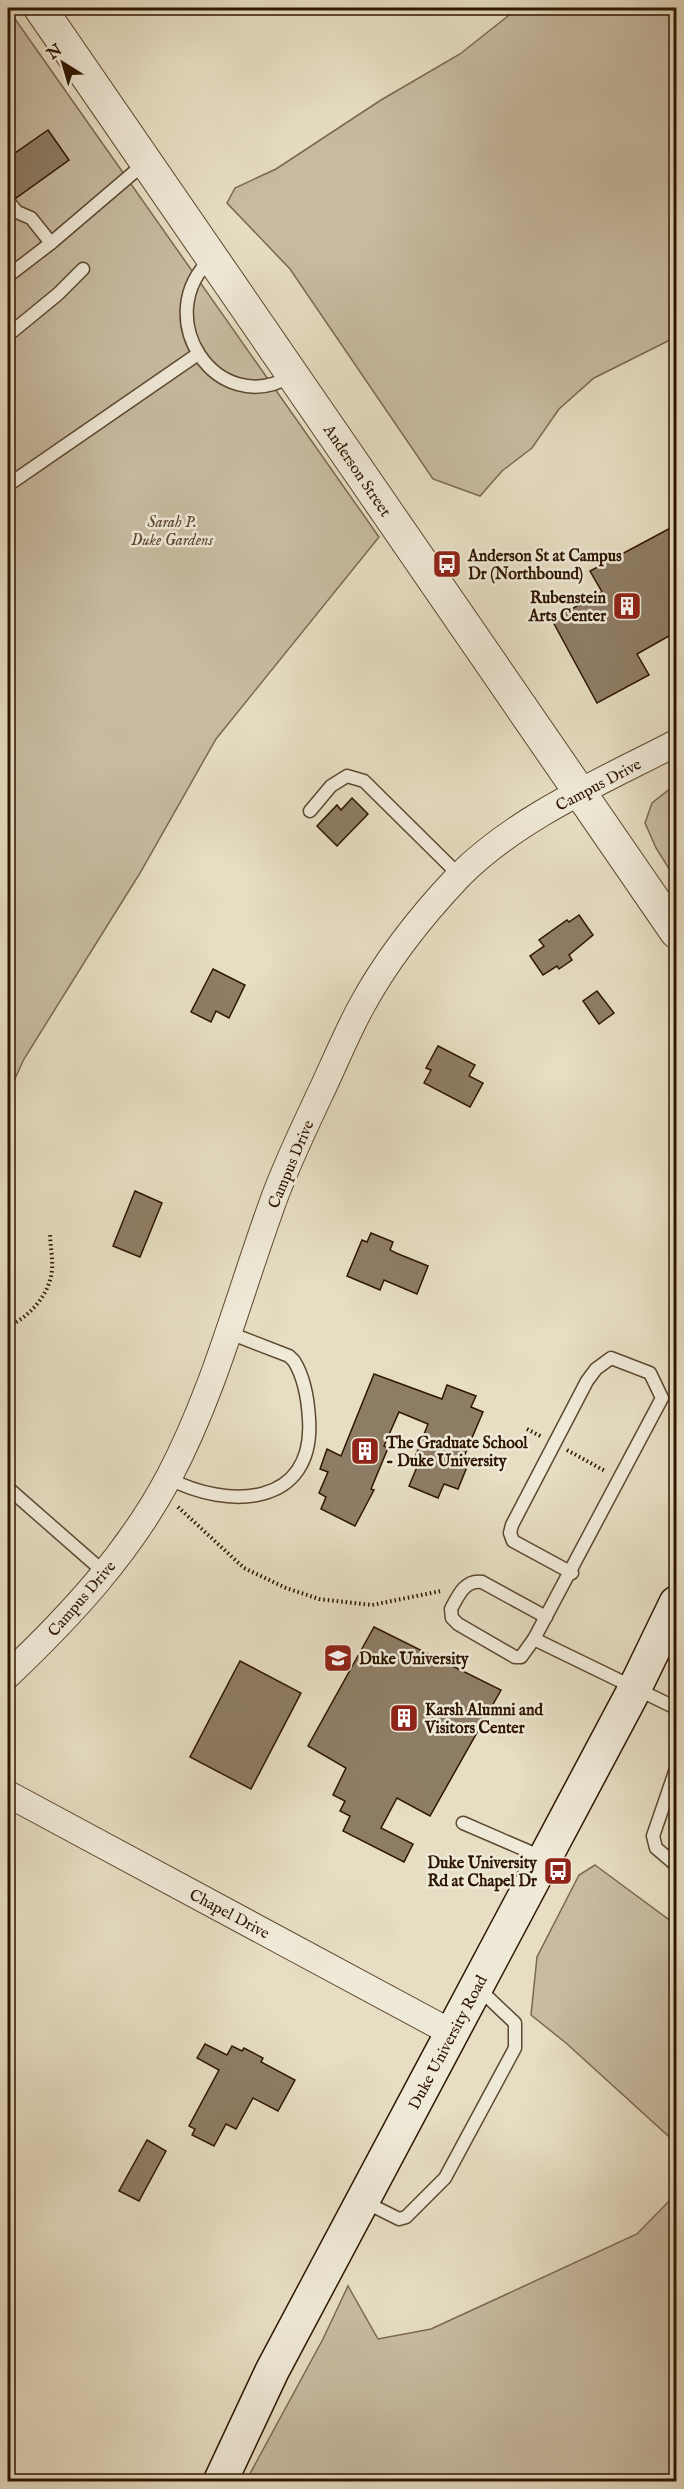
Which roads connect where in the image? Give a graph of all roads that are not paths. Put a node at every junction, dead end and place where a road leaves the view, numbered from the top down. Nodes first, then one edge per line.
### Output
1 (40, 8) edge
2 (146, 162) junction
3 (8, 201) edge
4 (51, 243) junction
5 (213, 257) junction
6 (83, 269) dead end
7 (8, 276) edge
8 (8, 334) edge
9 (198, 354) junction
10 (293, 375) junction
11 (8, 485) edge
12 (676, 743) edge
13 (580, 793) junction
14 (310, 811) dead end
15 (460, 876) junction
16 (676, 932) edge
17 (227, 1332) junction
18 (8, 1488) edge
19 (170, 1490) junction
20 (105, 1573) junction
21 (572, 1573) junction
22 (676, 1603) edge
23 (546, 1617) junction
24 (534, 1639) junction
25 (8, 1675) edge
26 (635, 1686) junction
27 (676, 1708) edge
28 (676, 1769) edge
29 (8, 1794) edge
30 (463, 1823) dead end
31 (545, 1858) junction
32 (676, 1865) edge
33 (477, 1986) junction
34 (452, 2033) junction
35 (363, 2200) junction
36 (220, 2481) edge

1 - 2 street, Anderson Street
2 - 4 lane
2 - 5 street, Anderson Street
3 - 4 lane
4 - 7 lane
5 - 9 lane
5 - 10 street, Anderson Street
6 - 8 lane
9 - 10 lane
9 - 11 lane
10 - 13 street, Anderson Street
12 - 13 street, Campus Drive
13 - 15 street, Campus Drive
13 - 16 street, Anderson Street
14 - 15 lane
15 - 17 street, Campus Drive
17 - 19 street, Campus Drive
17 - 19 lane
18 - 20 lane
19 - 20 street, Campus Drive
20 - 25 street, Campus Drive
21 - 21 lane
21 - 23 lane
22 - 26 main road, Duke University Road
23 - 24 lane
23 - 24 lane
24 - 26 lane
26 - 27 lane
26 - 31 main road, Duke University Road
28 - 32 lane
29 - 34 street, Chapel Drive
30 - 31 lane
31 - 33 main road, Duke University Road
33 - 34 main road, Duke University Road
33 - 35 lane
34 - 35 main road, Duke University Road
35 - 36 main road, Duke University Road

